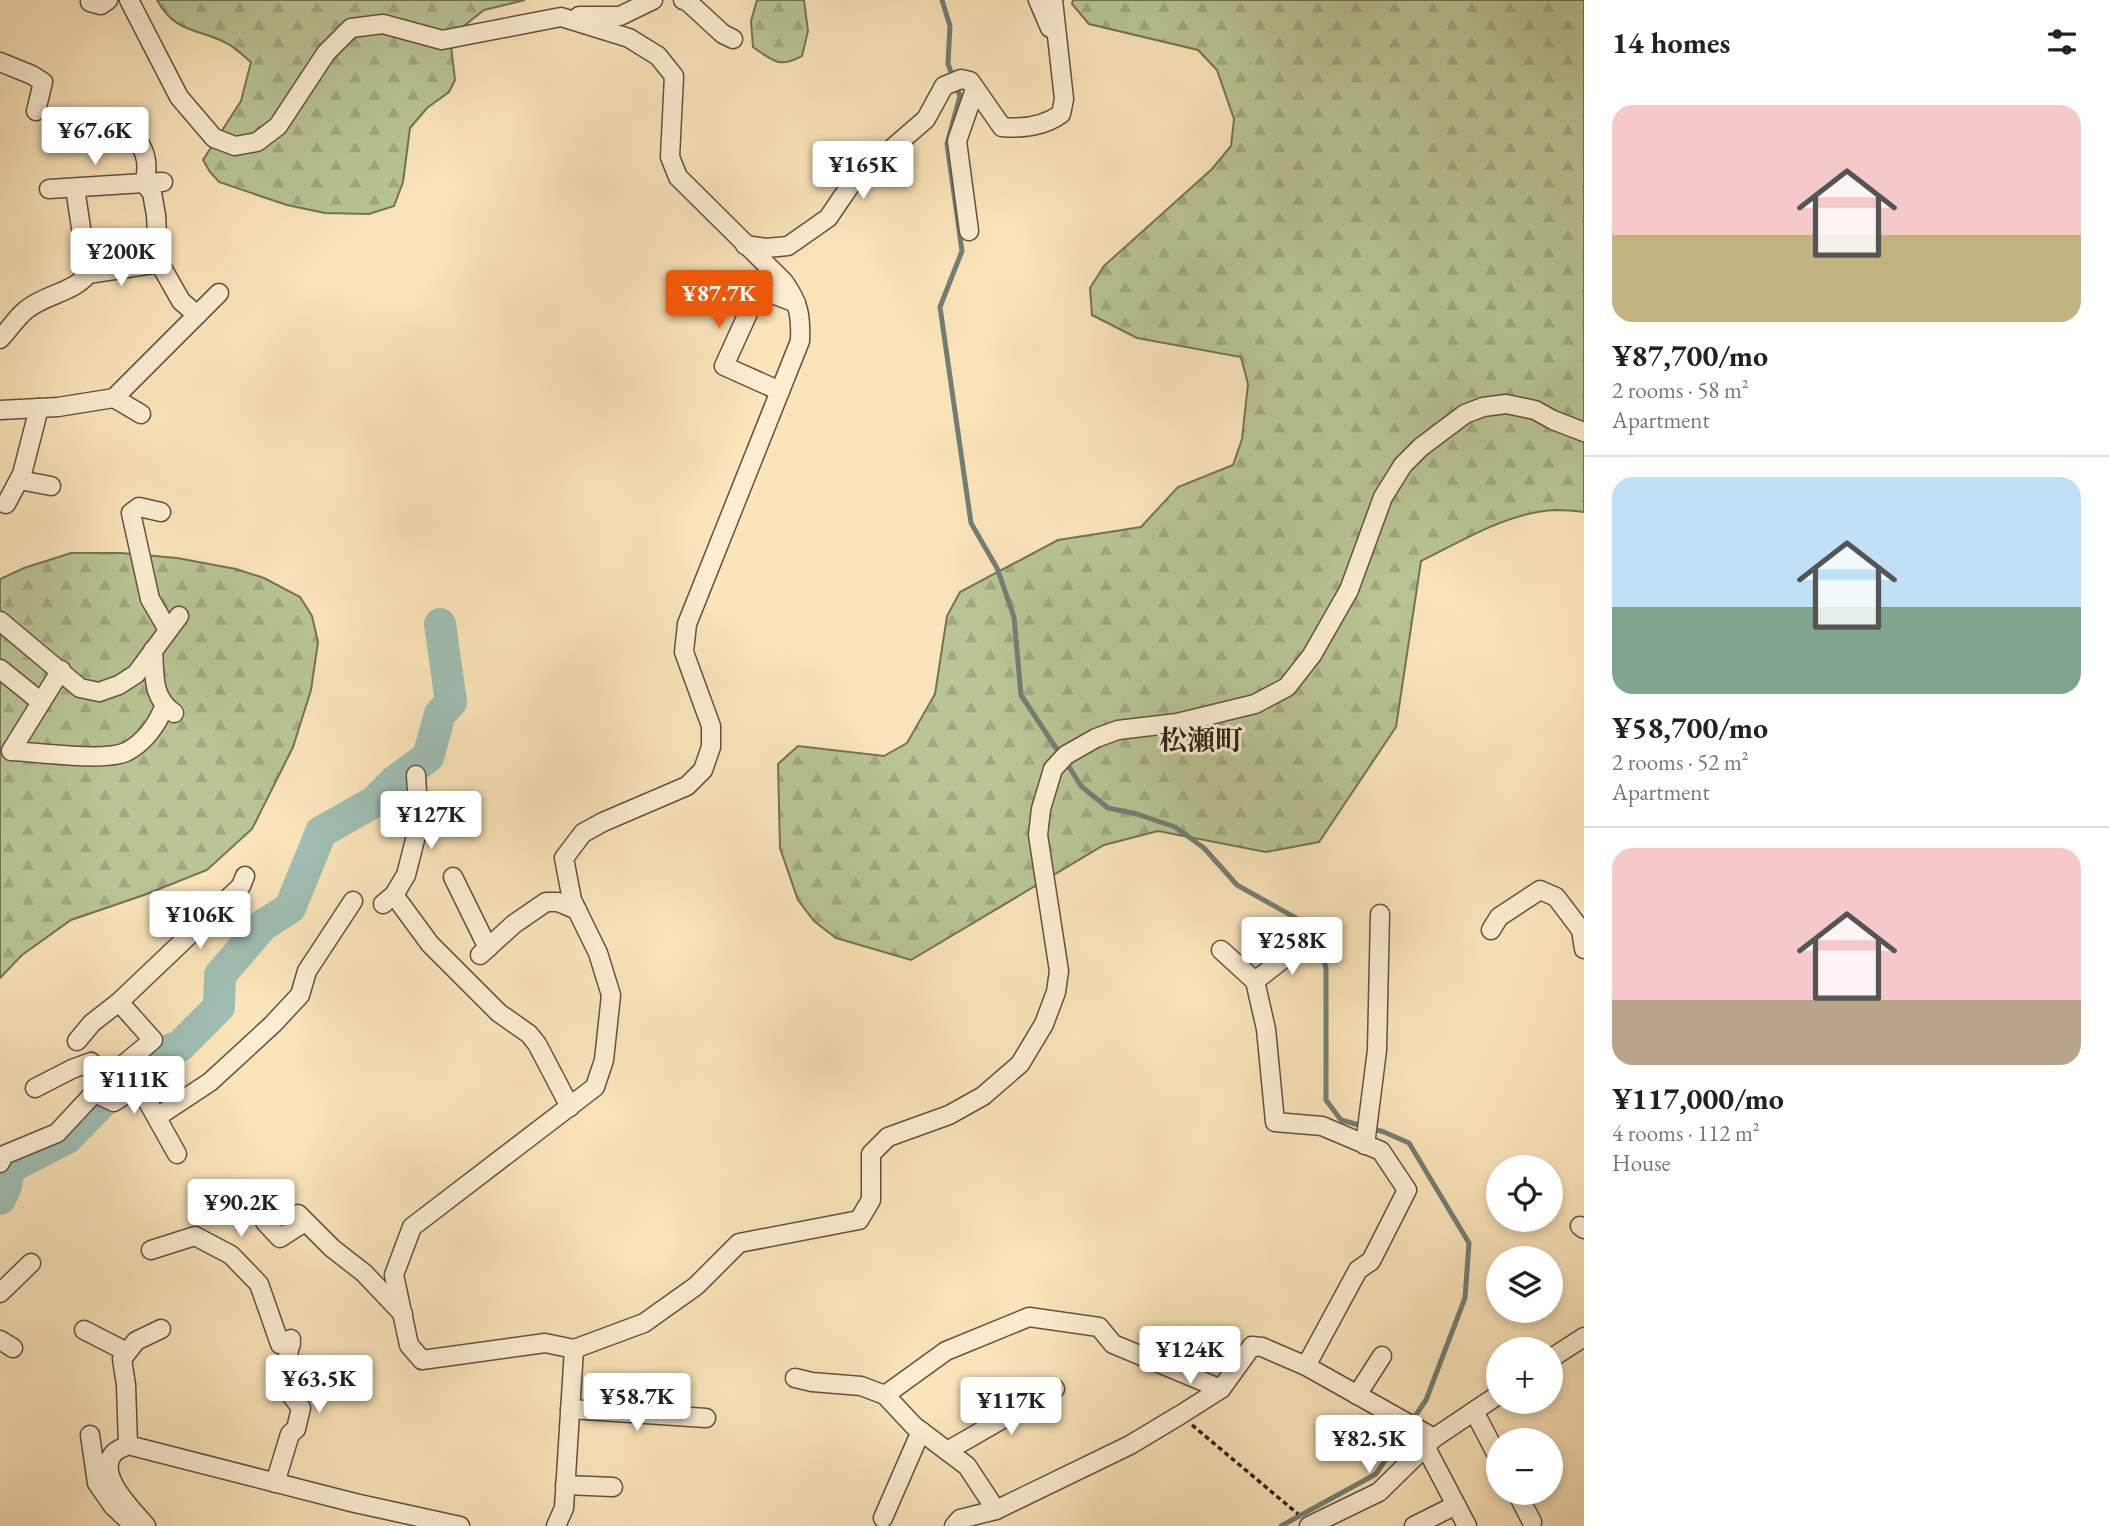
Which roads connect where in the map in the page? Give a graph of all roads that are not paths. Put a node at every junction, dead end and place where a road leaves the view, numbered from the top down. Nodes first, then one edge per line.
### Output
1 (128, 0) edge
2 (653, 0) edge
3 (683, 0) edge
4 (1038, 0) edge
5 (1053, 0) edge
6 (561, 17) junction
7 (733, 39) dead end
8 (1058, 44) junction
9 (0, 62) edge
10 (960, 85) junction
11 (36, 111) dead end
12 (131, 129) dead end
13 (163, 182) dead end
14 (144, 183) junction
15 (75, 188) junction
16 (49, 189) dead end
17 (969, 231) dead end
18 (745, 244) junction
19 (156, 257) junction
20 (88, 274) junction
21 (219, 293) dead end
22 (796, 303) junction
23 (197, 315) junction
24 (0, 339) edge
25 (780, 391) junction
26 (114, 398) junction
27 (39, 408) junction
28 (0, 411) edge
29 (141, 414) dead end
30 (1584, 432) edge
31 (19, 480) junction
32 (51, 486) dead end
33 (6, 504) dead end
34 (161, 512) dead end
35 (0, 621) edge
36 (153, 650) junction
37 (0, 669) edge
38 (61, 670) junction
39 (41, 702) junction
40 (6, 752) edge
41 (416, 775) dead end
42 (245, 876) dead end
43 (453, 877) dead end
44 (354, 901) dead end
45 (577, 909) junction
46 (1380, 914) dead end
47 (1582, 929) edge
48 (1490, 930) dead end
49 (1309, 942) dead end
50 (1584, 949) edge
51 (1221, 950) dead end
52 (1255, 981) junction
53 (119, 1002) junction
54 (77, 1041) dead end
55 (101, 1087) junction
56 (35, 1088) dead end
57 (570, 1107) junction
58 (157, 1117) junction
59 (1365, 1145) junction
60 (177, 1154) dead end
61 (0, 1163) edge
62 (254, 1193) dead end
63 (150, 1250) dead end
64 (31, 1263) dead end
65 (0, 1293) edge
66 (403, 1314) junction
67 (161, 1329) dead end
68 (83, 1330) dead end
69 (1584, 1337) edge
70 (574, 1349) junction
71 (1563, 1351) edge
72 (127, 1352) junction
73 (1382, 1356) dead end
74 (1306, 1366) junction
75 (795, 1378) dead end
76 (1055, 1389) dead end
77 (1221, 1389) junction
78 (885, 1395) junction
79 (1357, 1395) junction
80 (1486, 1403) edge
81 (570, 1409) junction
82 (1474, 1411) junction
83 (706, 1418) dead end
84 (921, 1432) junction
85 (1486, 1434) edge
86 (90, 1435) dead end
87 (1429, 1442) junction
88 (128, 1445) junction
89 (947, 1451) junction
90 (275, 1483) junction
91 (565, 1485) junction
92 (613, 1487) dead end
93 (1456, 1504) junction
94 (1523, 1505) edge
95 (996, 1510) junction
96 (883, 1518) dead end
97 (1532, 1522) dead end
98 (143, 1523) edge
99 (1310, 1525) edge
100 (460, 1526) edge
101 (556, 1526) edge
102 (954, 1526) edge
103 (1413, 1526) edge
104 (1467, 1526) edge

1 - 6 street
2 - 6 street
3 - 7 street
4 - 8 street
5 - 8 street
6 - 18 street
8 - 10 street
9 - 11 street
10 - 17 street
10 - 18 street
12 - 14 street
13 - 14 street
14 - 15 street
14 - 19 street
15 - 16 street
15 - 20 street
18 - 22 street
19 - 20 street
19 - 23 street
20 - 24 street
21 - 23 street
22 - 25 street
22 - 25 street
23 - 26 street
25 - 45 street
26 - 27 street
26 - 29 street
27 - 28 street
27 - 31 street
30 - 70 street
31 - 32 street
31 - 33 street
34 - 36 street
35 - 38 street
36 - 38 street
36 - 40 street
37 - 39 street
38 - 39 street
39 - 40 street
41 - 57 street
42 - 53 street
43 - 45 street
44 - 58 street
45 - 57 street
46 - 59 street
47 - 48 street
47 - 50 street
49 - 52 street
51 - 52 street
52 - 59 street
53 - 54 street
53 - 55 street
55 - 56 street
55 - 58 street
55 - 61 street
57 - 66 street
58 - 60 street
59 - 74 street
62 - 66 street
63 - 90 street
64 - 65 street
66 - 70 street
67 - 72 street
68 - 72 street
69 - 71 street
70 - 81 street
72 - 88 street
73 - 79 street
74 - 77 street
74 - 79 street
75 - 78 street
76 - 89 street
77 - 78 street
77 - 95 street
78 - 84 street
79 - 87 street
80 - 82 street
81 - 83 street
81 - 91 street
82 - 85 street
82 - 87 street
84 - 89 street
84 - 96 street
86 - 98 street
87 - 93 street
87 - 99 street
88 - 90 street
88 - 98 street
89 - 95 street
90 - 100 street
91 - 92 street
91 - 101 street
93 - 103 street
93 - 104 street
94 - 97 street
95 - 102 street

